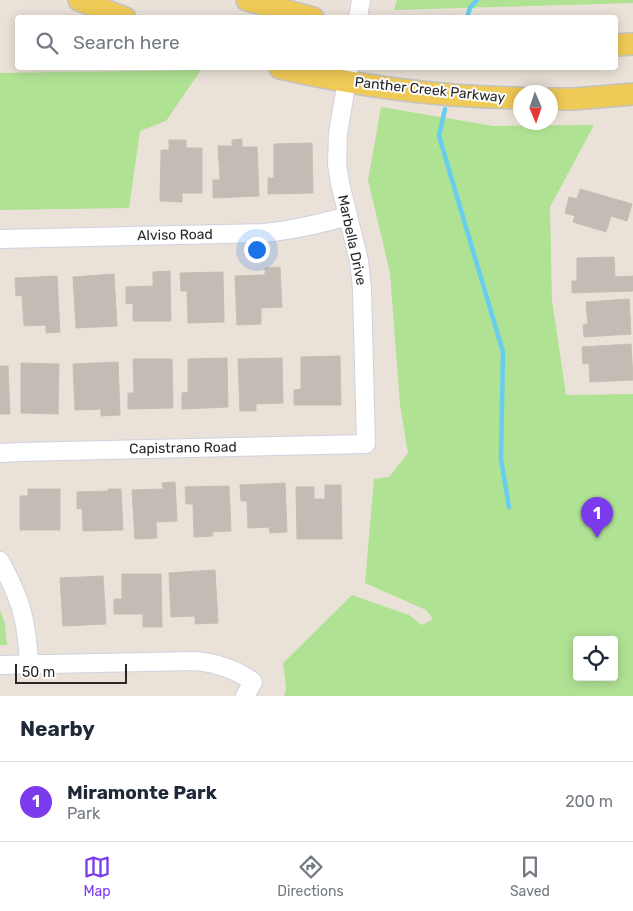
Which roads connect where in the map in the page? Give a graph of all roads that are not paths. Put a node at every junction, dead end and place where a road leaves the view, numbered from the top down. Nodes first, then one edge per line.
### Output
1 (79, 0) edge
2 (247, 0) edge
3 (361, 0) edge
4 (117, 15) edge
5 (302, 15) edge
6 (358, 15) edge
7 (618, 44) edge
8 (633, 44) edge
9 (289, 70) edge
10 (348, 74) edge
11 (633, 94) edge
12 (513, 98) edge
13 (558, 99) edge
14 (348, 216) junction
15 (0, 239) edge
16 (366, 444) joint
17 (0, 454) edge
18 (0, 561) edge
19 (29, 664) junction
20 (0, 665) edge
21 (249, 689) edge

1 - 4 main road
2 - 5 main road
3 - 6 street
7 - 8 main road
9 - 10 main road, Panther Creek Parkway
10 - 12 main road, Panther Creek Parkway
10 - 14 street, Marbella Drive
11 - 13 main road
14 - 15 street, Alviso Road
14 - 16 street, Marbella Drive
16 - 17 street, Capistrano Road
18 - 19 street
19 - 20 street
19 - 21 street

